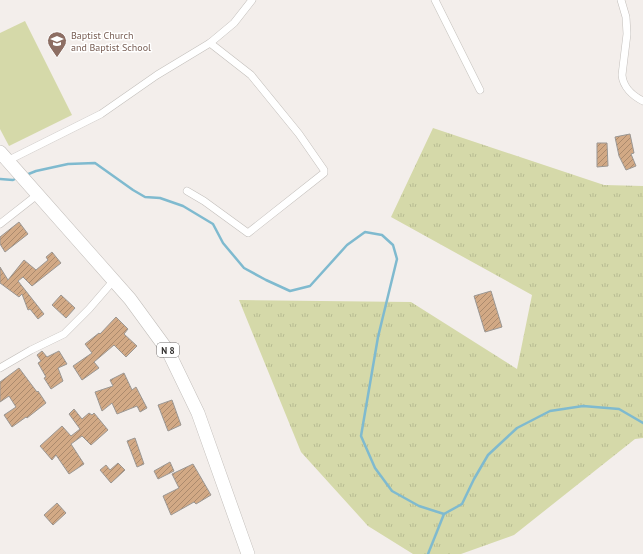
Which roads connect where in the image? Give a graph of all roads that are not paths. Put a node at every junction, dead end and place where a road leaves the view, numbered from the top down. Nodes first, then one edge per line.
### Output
1 (242, 0) edge
2 (435, 0) edge
3 (621, 0) edge
4 (251, 2) edge
5 (210, 43) junction
6 (480, 90) dead end
7 (643, 102) edge
8 (7, 160) edge
9 (187, 191) dead end
10 (37, 195) junction
11 (0, 224) edge
12 (114, 280) junction
13 (0, 368) edge
14 (248, 554) edge

1 - 4 street
2 - 6 street
3 - 7 street
4 - 5 street
5 - 8 street
5 - 9 street
8 - 10 highway, N 8
10 - 11 street
10 - 12 highway, N 8
12 - 13 street
12 - 14 highway, N 8

